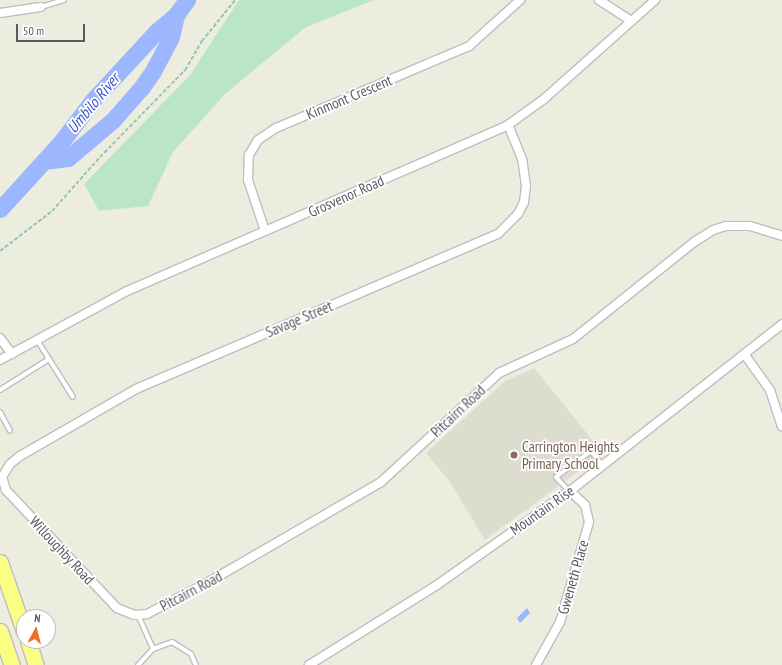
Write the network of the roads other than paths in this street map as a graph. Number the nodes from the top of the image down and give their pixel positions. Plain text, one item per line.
1 (64, 0) edge
2 (520, 0) edge
3 (598, 0) edge
4 (654, 0) edge
5 (41, 7) joint
6 (0, 13) edge
7 (631, 21) junction
8 (508, 125) junction
9 (265, 231) junction
10 (782, 236) edge
11 (782, 324) edge
12 (0, 338) edge
13 (37, 339) junction
14 (12, 354) junction
15 (745, 355) junction
16 (49, 359) junction
17 (0, 360) edge
18 (0, 390) edge
19 (73, 397) dead end
20 (0, 412) edge
21 (782, 426) edge
22 (10, 431) dead end
23 (603, 466) junction
24 (1, 476) edge
25 (570, 491) junction
26 (0, 562) edge
27 (16, 609) edge
28 (136, 614) junction
29 (0, 631) edge
30 (31, 649) edge
31 (153, 649) junction
32 (12, 665) edge
33 (36, 665) edge
34 (138, 665) edge
35 (196, 665) edge
36 (309, 665) edge
37 (536, 665) edge

1 - 5 lane
2 - 9 street, Kinmont Crescent
3 - 7 street
4 - 7 street, Grosvenor Road
5 - 6 street
7 - 8 street, Grosvenor Road
8 - 9 street, Grosvenor Road
8 - 24 street, Savage Street
9 - 13 street, Grosvenor Road
10 - 28 street, Pitcairn Road
11 - 15 street, Mountain Rise
12 - 14 street
13 - 14 street, Grosvenor Road
13 - 16 lane
14 - 17 street
15 - 21 street
15 - 23 street, Mountain Rise
16 - 18 lane
16 - 19 lane
20 - 22 lane
23 - 25 street, Mountain Rise
23 - 25 lane
24 - 28 street, Willoughby Road
25 - 36 street, Mountain Rise
25 - 37 street, Gweneth Place
26 - 27 highway
28 - 31 lane
29 - 32 highway
30 - 33 highway
31 - 34 lane
31 - 35 lane

